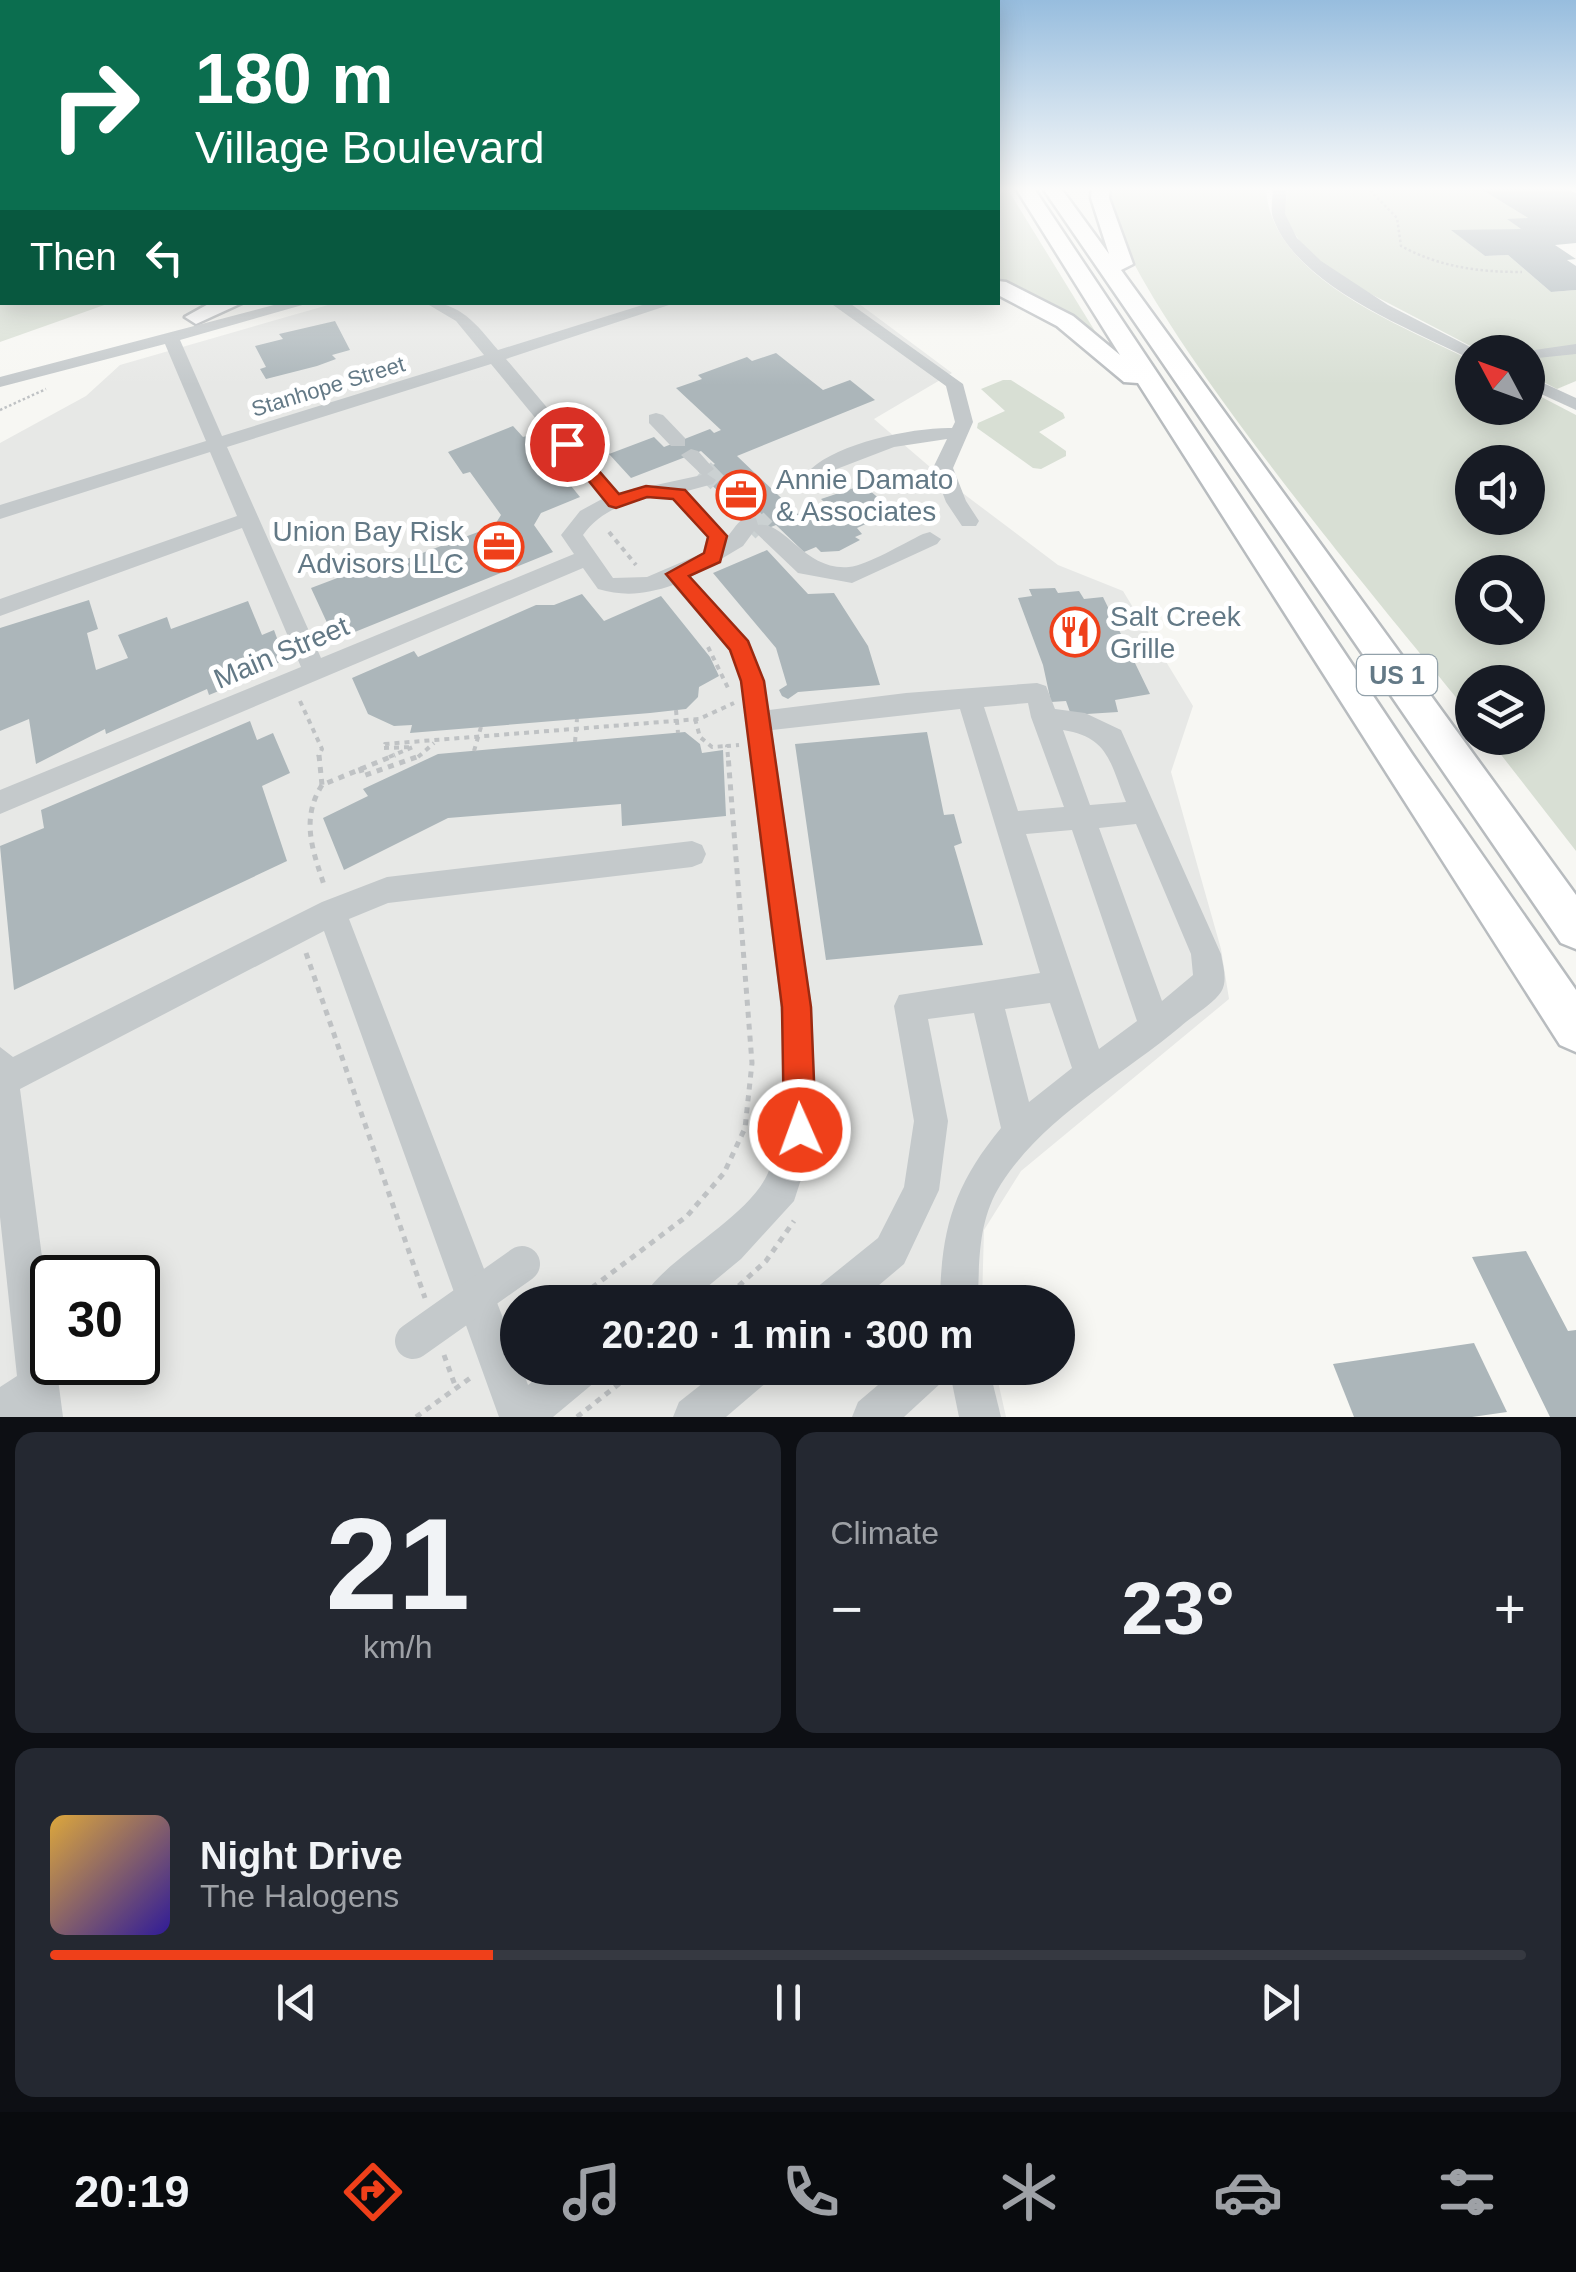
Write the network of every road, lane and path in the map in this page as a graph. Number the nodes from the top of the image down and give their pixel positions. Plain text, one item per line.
1 (1066, 253) edge
2 (1099, 253) edge
3 (1118, 253) edge
4 (1305, 253) edge
5 (1413, 253) edge
6 (1522, 272) dead end
7 (1000, 287) edge
8 (226, 305) edge
9 (238, 305) edge
10 (294, 305) edge
11 (661, 305) edge
12 (842, 305) edge
13 (462, 310) edge
14 (196, 317) junction
15 (1159, 336) junction
16 (171, 339) junction
17 (1455, 344) edge
18 (1576, 349) edge
19 (1545, 352) edge
20 (495, 358) junction
21 (0, 365) edge
22 (0, 382) edge
23 (1545, 388) edge
24 (1573, 400) edge
25 (1167, 410) junction
26 (656, 419) dead end
27 (956, 434) junction
28 (216, 445) junction
29 (821, 469) dead end
30 (664, 490) junction
31 (616, 502) junction
32 (0, 512) edge
33 (248, 519) junction
34 (969, 521) dead end
35 (609, 532) dead end
36 (930, 539) dead end
37 (713, 557) junction
38 (586, 558) junction
39 (664, 579) junction
40 (0, 608) edge
41 (706, 641) dead end
42 (302, 675) junction
43 (969, 698) junction
44 (676, 710) dead end
45 (1044, 717) junction
46 (577, 719) dead end
47 (696, 719) junction
48 (481, 727) dead end
49 (749, 730) junction
50 (678, 733) dead end
51 (575, 742) dead end
52 (434, 743) junction
53 (727, 746) junction
54 (474, 751) dead end
55 (360, 767) junction
56 (322, 785) junction
57 (0, 802) edge
58 (1144, 812) junction
59 (1078, 818) junction
60 (1009, 824) junction
61 (692, 854) dead end
62 (330, 904) junction
63 (1570, 917) edge
64 (297, 929) junction
65 (1060, 986) junction
66 (986, 996) junction
67 (1156, 1027) junction
68 (1576, 1028) edge
69 (1, 1075) edge
70 (1092, 1076) junction
71 (1019, 1133) junction
72 (522, 1264) dead end
73 (596, 1285) edge
74 (681, 1285) edge
75 (850, 1285) edge
76 (958, 1285) edge
77 (429, 1335) junction
78 (561, 1385) edge
79 (617, 1385) edge
80 (733, 1385) edge
81 (909, 1385) edge
82 (973, 1385) edge
83 (40, 1401) edge
84 (0, 1411) edge
85 (416, 1417) edge
86 (521, 1417) edge
87 (577, 1417) edge
88 (694, 1417) edge
89 (873, 1417) edge
90 (980, 1417) edge

1 - 25 highway, US 1
2 - 15 highway, US 1
3 - 15 highway
4 - 17 street
5 - 6 path
7 - 25 highway
8 - 14 highway
9 - 14 street
10 - 16 street
11 - 20 street, Stanhope Street
12 - 27 street
13 - 20 street
14 - 21 street
15 - 63 highway, US 1
16 - 22 street
16 - 28 street
18 - 19 street
20 - 28 street, Stanhope Street
20 - 31 street
23 - 24 street
25 - 68 highway, US 1
26 - 30 street
27 - 29 street
27 - 34 street
28 - 32 street, Stanhope Street
28 - 33 street
30 - 31 street
30 - 37 street
31 - 38 street
33 - 40 street
33 - 42 street
35 - 39 path
36 - 37 street
37 - 39 street
38 - 39 street
38 - 42 street, Main Street
39 - 49 street
41 - 47 path
42 - 56 path
42 - 57 street, Main Street
43 - 45 street
43 - 49 street
43 - 60 street
44 - 50 path, bridge
45 - 58 street
45 - 59 street
46 - 51 path, bridge
47 - 52 path
47 - 53 path
48 - 54 path, bridge
49 - 53 path
49 - 74 street
52 - 55 path
52 - 55 path
53 - 73 path
55 - 56 path
56 - 62 path
58 - 59 street
58 - 67 street
59 - 60 street
59 - 67 street
60 - 65 street
61 - 62 street
62 - 64 street
62 - 86 street
64 - 69 street
64 - 77 path
65 - 66 street
65 - 70 street
66 - 71 street
66 - 75 street
67 - 70 street
69 - 83 street
70 - 71 street
71 - 76 street
72 - 77 street, bridge
77 - 85 path
78 - 86 street
79 - 87 path
80 - 88 street
81 - 89 street
82 - 90 street
83 - 84 street

